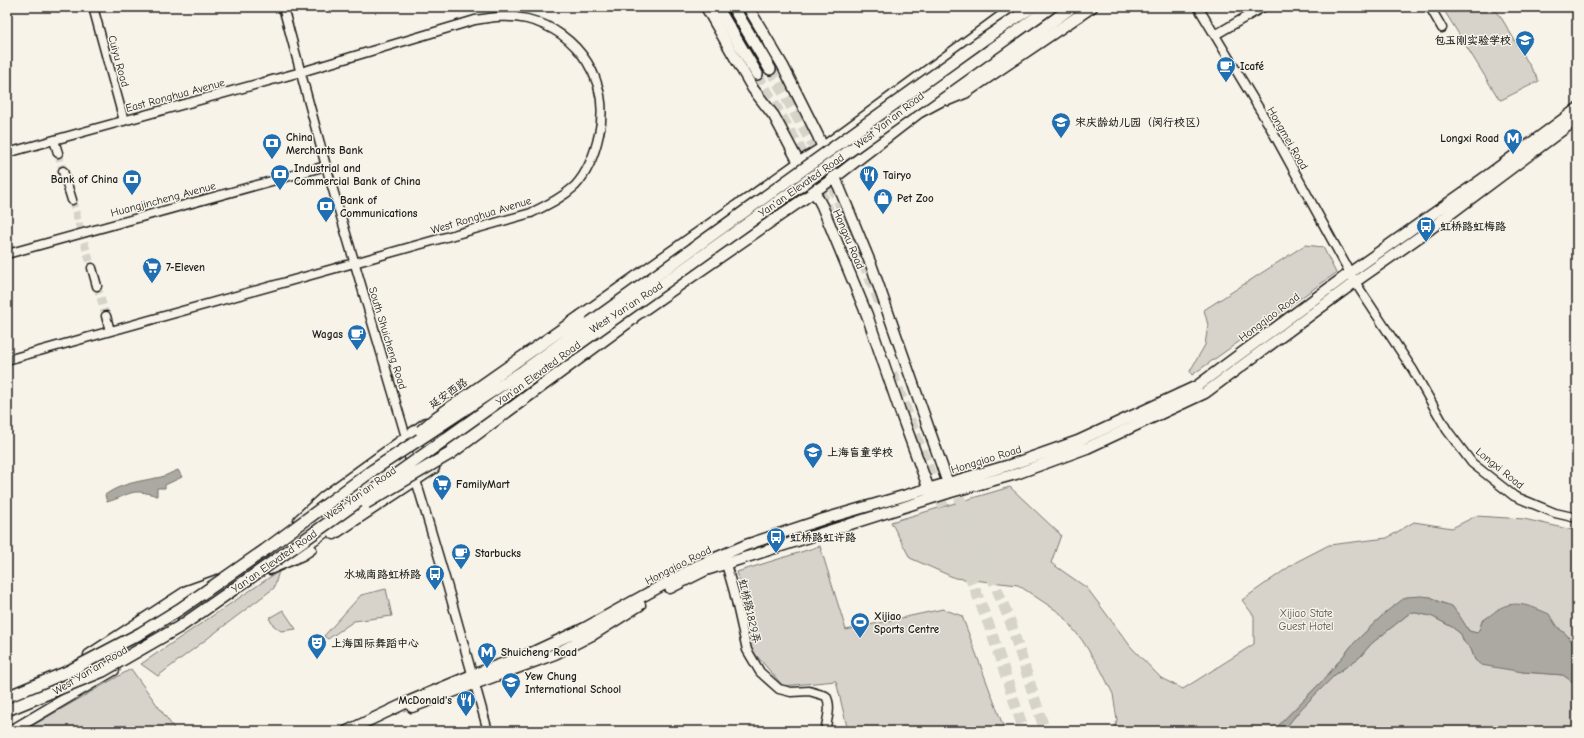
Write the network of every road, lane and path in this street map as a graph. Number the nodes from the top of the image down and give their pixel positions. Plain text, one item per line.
1 (93, 7) edge
2 (283, 7) edge
3 (706, 7) edge
4 (718, 7) edge
5 (733, 7) edge
6 (748, 7) edge
7 (1014, 7) edge
8 (1032, 7) edge
9 (1052, 7) edge
10 (1064, 7) edge
11 (1072, 7) edge
12 (1092, 7) edge
13 (1198, 7) edge
14 (1262, 7) edge
15 (1430, 7) edge
16 (1442, 28) dead end
17 (1215, 35) junction
18 (770, 69) tunnel mouth
19 (301, 72) junction
20 (757, 74) tunnel mouth
21 (1577, 109) edge
22 (921, 111) junction
23 (1577, 119) edge
24 (124, 120) junction
25 (54, 140) junction
26 (822, 148) junction
27 (7, 153) edge
28 (58, 153) tunnel mouth
29 (800, 162) junction
30 (326, 166) junction
31 (64, 171) tunnel mouth
32 (834, 178) junction
33 (815, 191) junction
34 (72, 200) tunnel mouth
35 (740, 204) junction
36 (81, 231) junction
37 (84, 242) tunnel mouth
38 (7, 254) edge
39 (354, 263) junction
40 (92, 268) tunnel mouth
41 (1350, 272) junction
42 (1356, 282) junction
43 (97, 286) tunnel mouth
44 (106, 316) tunnel mouth
45 (632, 319) junction
46 (110, 331) junction
47 (7, 360) edge
48 (406, 437) junction
49 (407, 450) junction
50 (373, 470) junction
51 (414, 476) junction
52 (949, 488) junction
53 (931, 494) junction
54 (1577, 518) edge
55 (307, 538) junction
56 (273, 544) junction
57 (726, 564) junction
58 (222, 578) junction
59 (176, 610) junction
60 (186, 625) junction
61 (473, 680) junction
62 (7, 697) edge
63 (7, 705) edge
64 (7, 712) edge
65 (11, 731) edge
66 (347, 731) edge
67 (363, 731) edge
68 (488, 731) edge
69 (825, 731) edge

1 - 24 street, Cuiyu Road
2 - 19 street, South Shuicheng Road
3 - 29 main road, Hongxu Road
4 - 20 highway
5 - 18 highway
6 - 26 main road, Hongxu Road
7 - 26 main road, West Yan'an Road
8 - 50 highway, Yan'an Elevated Road, bridge
9 - 55 highway, Yan'an Elevated Road, bridge
10 - 22 main road, West Yan'an Road
11 - 22 highway
12 - 22 main road
13 - 17 street, Hongmei Road
14 - 17 street
15 - 16 street
17 - 41 street, Hongmei Road
19 - 24 street, East Ronghua Avenue
19 - 30 street, South Shuicheng Road
19 - 39 street, West Ronghua Avenue
21 - 41 main road, Hongqiao Road
22 - 32 main road, West Yan'an Road
23 - 42 main road, Hongqiao Road
24 - 25 street, East Ronghua Avenue
25 - 27 street, East Ronghua Avenue
25 - 28 street
26 - 29 main road, West Yan'an Road
26 - 32 main road, Hongxu Road
29 - 33 main road, Hongxu Road
29 - 35 main road, West Yan'an Road
30 - 36 street, Huangjincheng Avenue
30 - 39 street, South Shuicheng Road
31 - 34 street
32 - 33 main road, West Yan'an Road
32 - 52 main road, Hongxu Road
33 - 45 main road, West Yan'an Road
33 - 53 main road, Hongxu Road
35 - 48 main road, 延安西路
35 - 49 main road, West Yan'an Road
35 - 50 highway, bridge
36 - 37 street
36 - 38 street, Huangjincheng Avenue
39 - 46 street
39 - 48 street, South Shuicheng Road
40 - 43 street
41 - 42 street, Hongmei Road
41 - 52 main road, Hongqiao Road
42 - 52 main road, Hongqiao Road
42 - 54 street, Longxi Road
44 - 46 street
45 - 51 main road, West Yan'an Road
45 - 55 highway, bridge
46 - 47 street
48 - 49 street, South Shuicheng Road
48 - 56 main road, 延安西路
49 - 51 street, South Shuicheng Road
49 - 56 main road, West Yan'an Road
50 - 62 highway, Yan'an Elevated Road, bridge
51 - 60 main road, West Yan'an Road
51 - 61 street, South Shuicheng Road
52 - 53 main road, Hongqiao Road
53 - 57 main road, Hongqiao Road
53 - 61 main road, Hongqiao Road
55 - 64 highway, Yan'an Elevated Road, bridge
56 - 58 main road, West Yan'an Road
57 - 61 main road, Hongqiao Road
57 - 69 street, 虹桥路1829弄
58 - 59 main road, West Yan'an Road
58 - 63 main road, West Yan'an Road
59 - 60 main road
59 - 64 main road, West Yan'an Road
60 - 65 main road, West Yan'an Road
61 - 66 main road, Hongqiao Road
61 - 67 main road, Hongqiao Road
61 - 68 street

